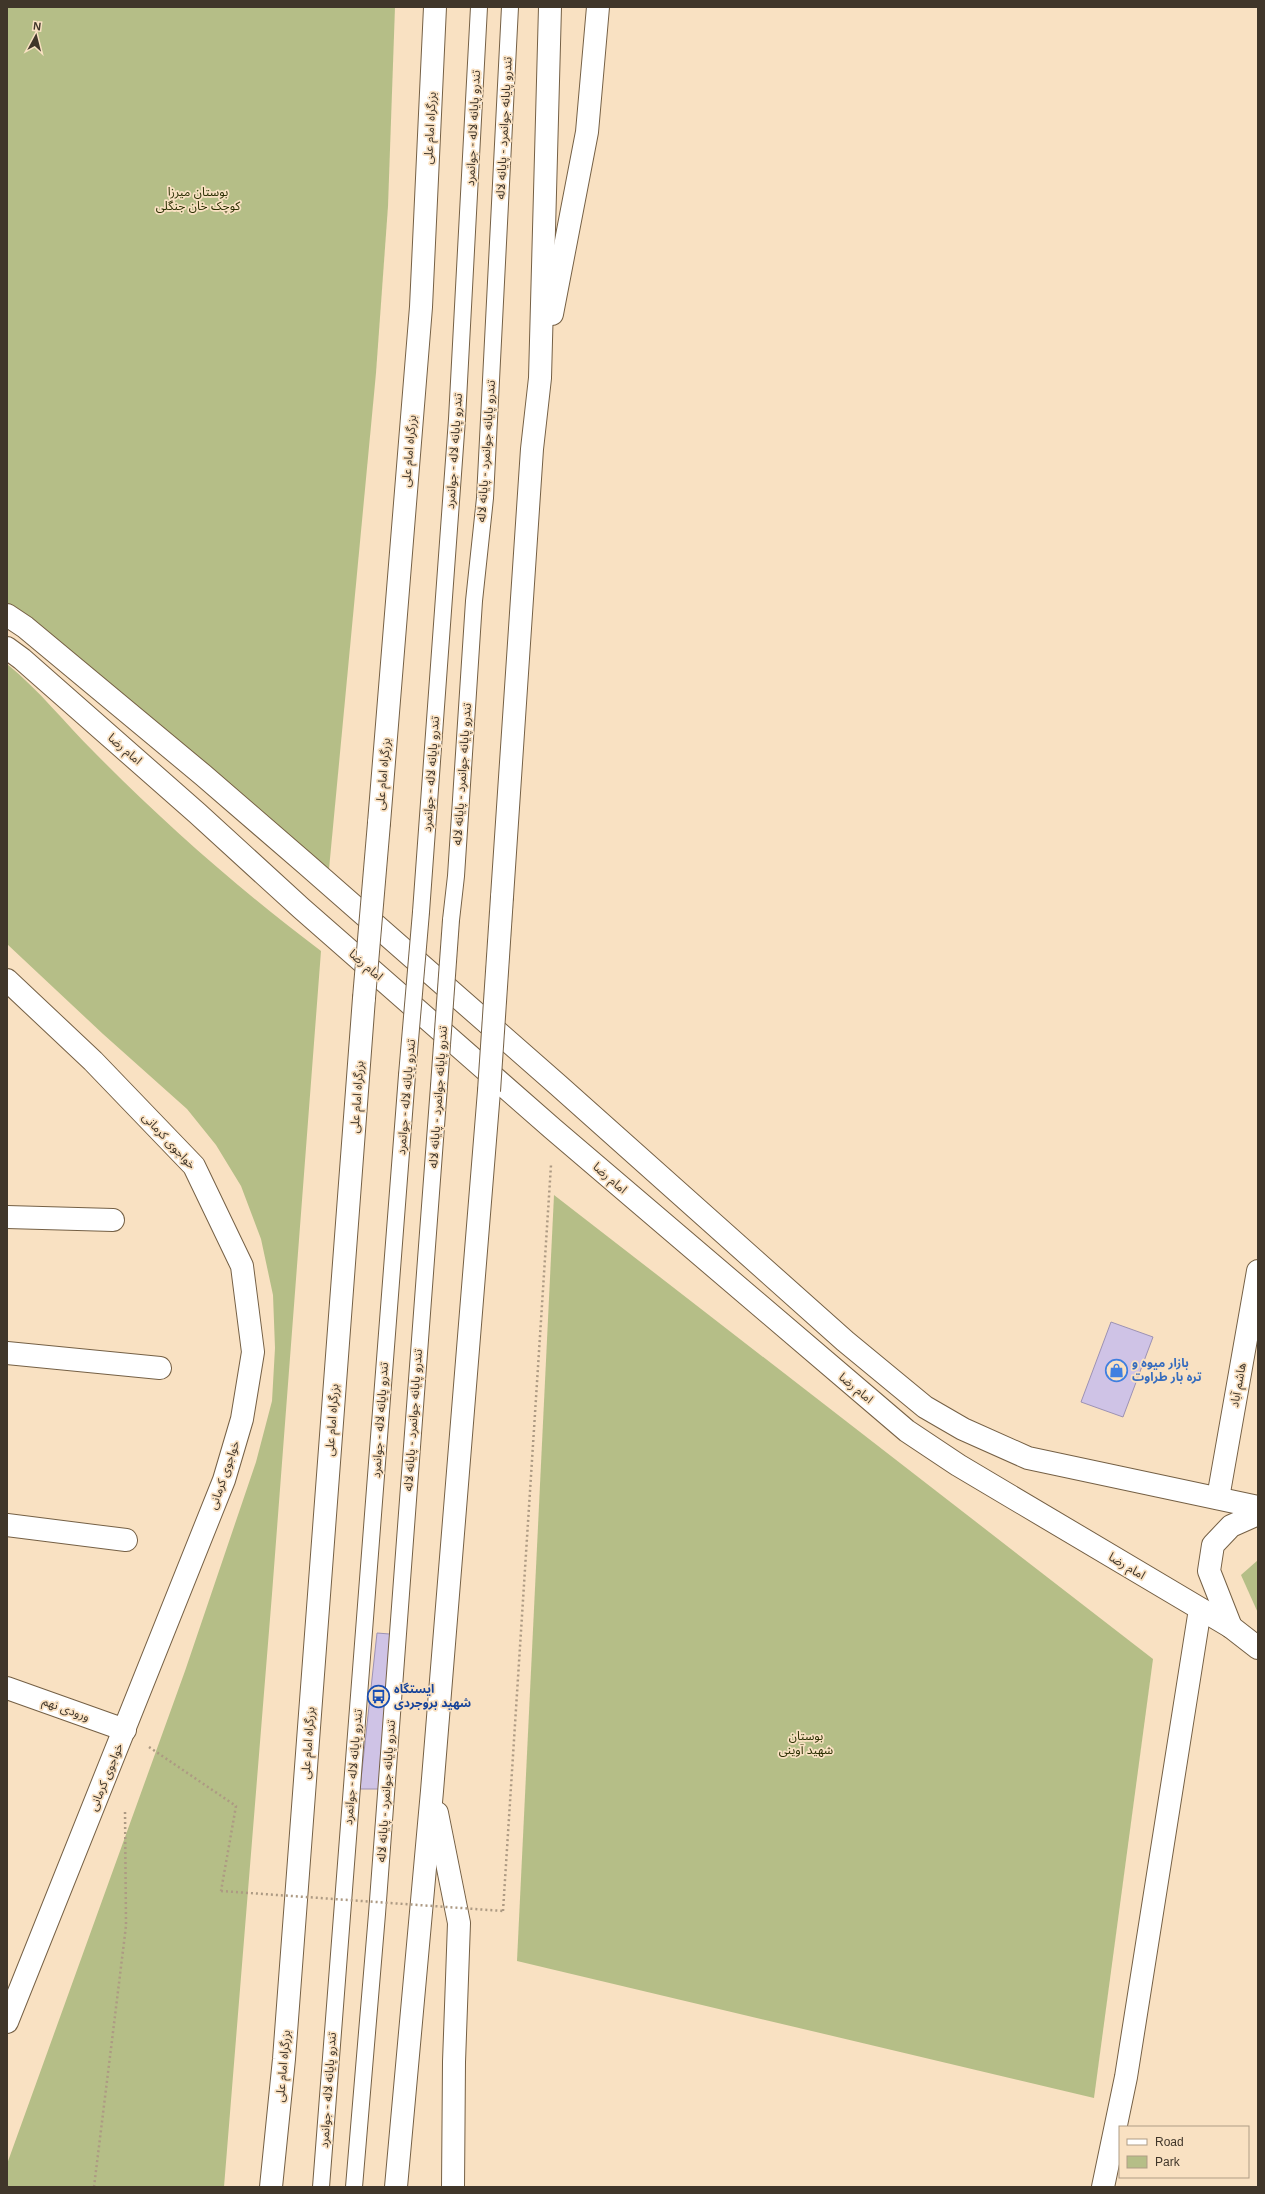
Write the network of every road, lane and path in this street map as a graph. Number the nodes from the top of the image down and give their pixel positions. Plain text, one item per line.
1 (435, 7) edge
2 (479, 7) edge
3 (510, 7) edge
4 (550, 7) edge
5 (598, 7) edge
6 (540, 378) junction
7 (7, 615) edge
8 (7, 648) edge
9 (7, 980) edge
10 (553, 1130) junction
11 (7, 1217) edge
12 (113, 1220) dead end
13 (1258, 1271) edge
14 (7, 1353) edge
15 (160, 1368) dead end
16 (1218, 1498) junction
17 (1258, 1507) edge
18 (1258, 1514) edge
19 (7, 1525) edge
20 (126, 1540) dead end
21 (1200, 1609) junction
22 (1231, 1627) junction
23 (1258, 1648) edge
24 (7, 1688) edge
25 (125, 1730) junction
26 (432, 1791) junction
27 (125, 1801) dead end
28 (7, 2022) edge
29 (94, 2187) edge
30 (271, 2187) edge
31 (321, 2187) edge
32 (354, 2187) edge
33 (396, 2187) edge
34 (453, 2187) edge
35 (1103, 2187) edge

1 - 30 main road, بزرگراه امام علی, bridge
2 - 31 lane, تندرو پایانه لاله - جوانمرد, bridge
3 - 32 lane, تندرو پایانه جوانمرد - پایانه لاله, bridge
4 - 6 main road
5 - 6 main road
6 - 26 main road, bridge
7 - 16 main road
8 - 10 main road, امام رضا
9 - 25 main road, خواجوی کرمانی
10 - 21 main road, امام رضا
10 - 25 path, bridge
11 - 12 main road
13 - 16 main road, هاشم آباد
14 - 15 main road
16 - 17 main road
18 - 22 main road
19 - 20 main road
21 - 22 main road, امام رضا
21 - 35 main road
22 - 23 main road, امام رضا
24 - 25 main road, ورودی نهم
25 - 28 main road, خواجوی کرمانی
26 - 33 main road
26 - 34 main road
27 - 29 path

